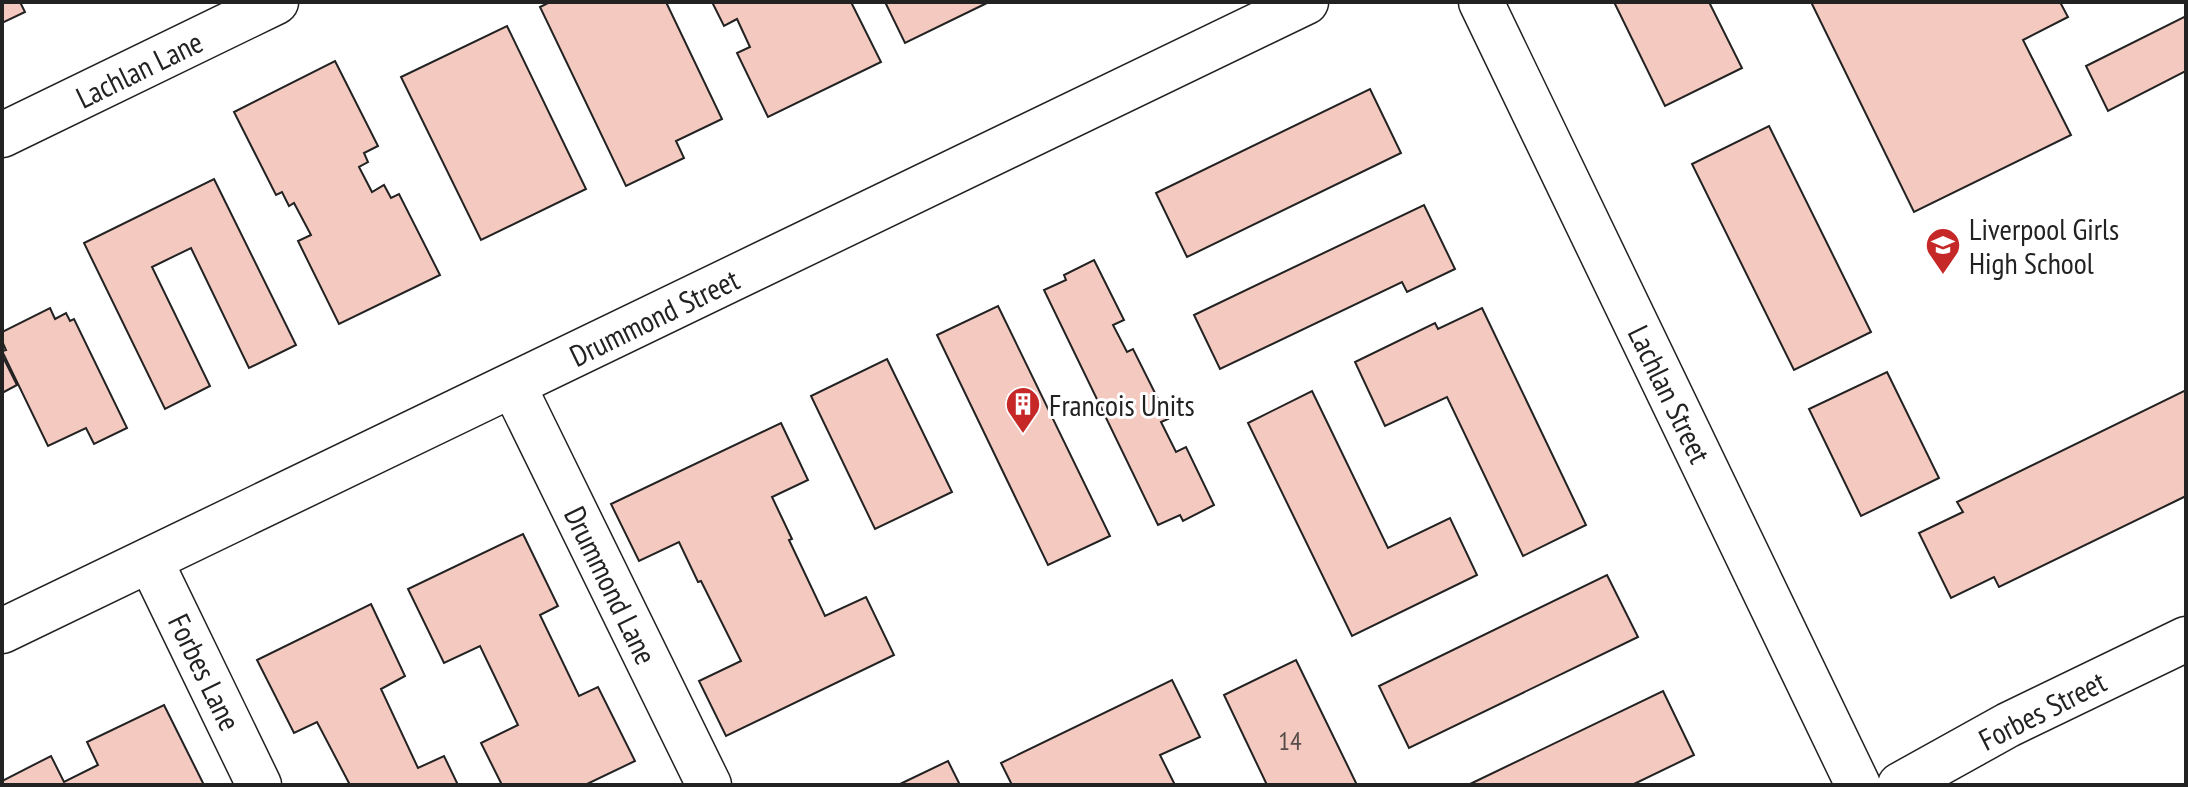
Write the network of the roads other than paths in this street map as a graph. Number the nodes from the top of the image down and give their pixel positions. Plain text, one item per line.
1 (276, 2) edge
2 (1306, 2) edge
3 (1481, 2) edge
4 (2, 135) edge
5 (513, 385) junction
6 (150, 560) junction
7 (2, 631) edge
8 (2186, 639) edge
9 (259, 785) edge
10 (709, 785) edge
11 (1858, 785) edge
12 (1900, 785) edge

1 - 4 street, Lachlan Lane
2 - 5 street, Drummond Street
3 - 11 street, Lachlan Street
5 - 6 street, Drummond Street
5 - 10 street, Drummond Lane
6 - 7 street, Drummond Street
6 - 9 street, Forbes Lane
8 - 12 street, Forbes Street

